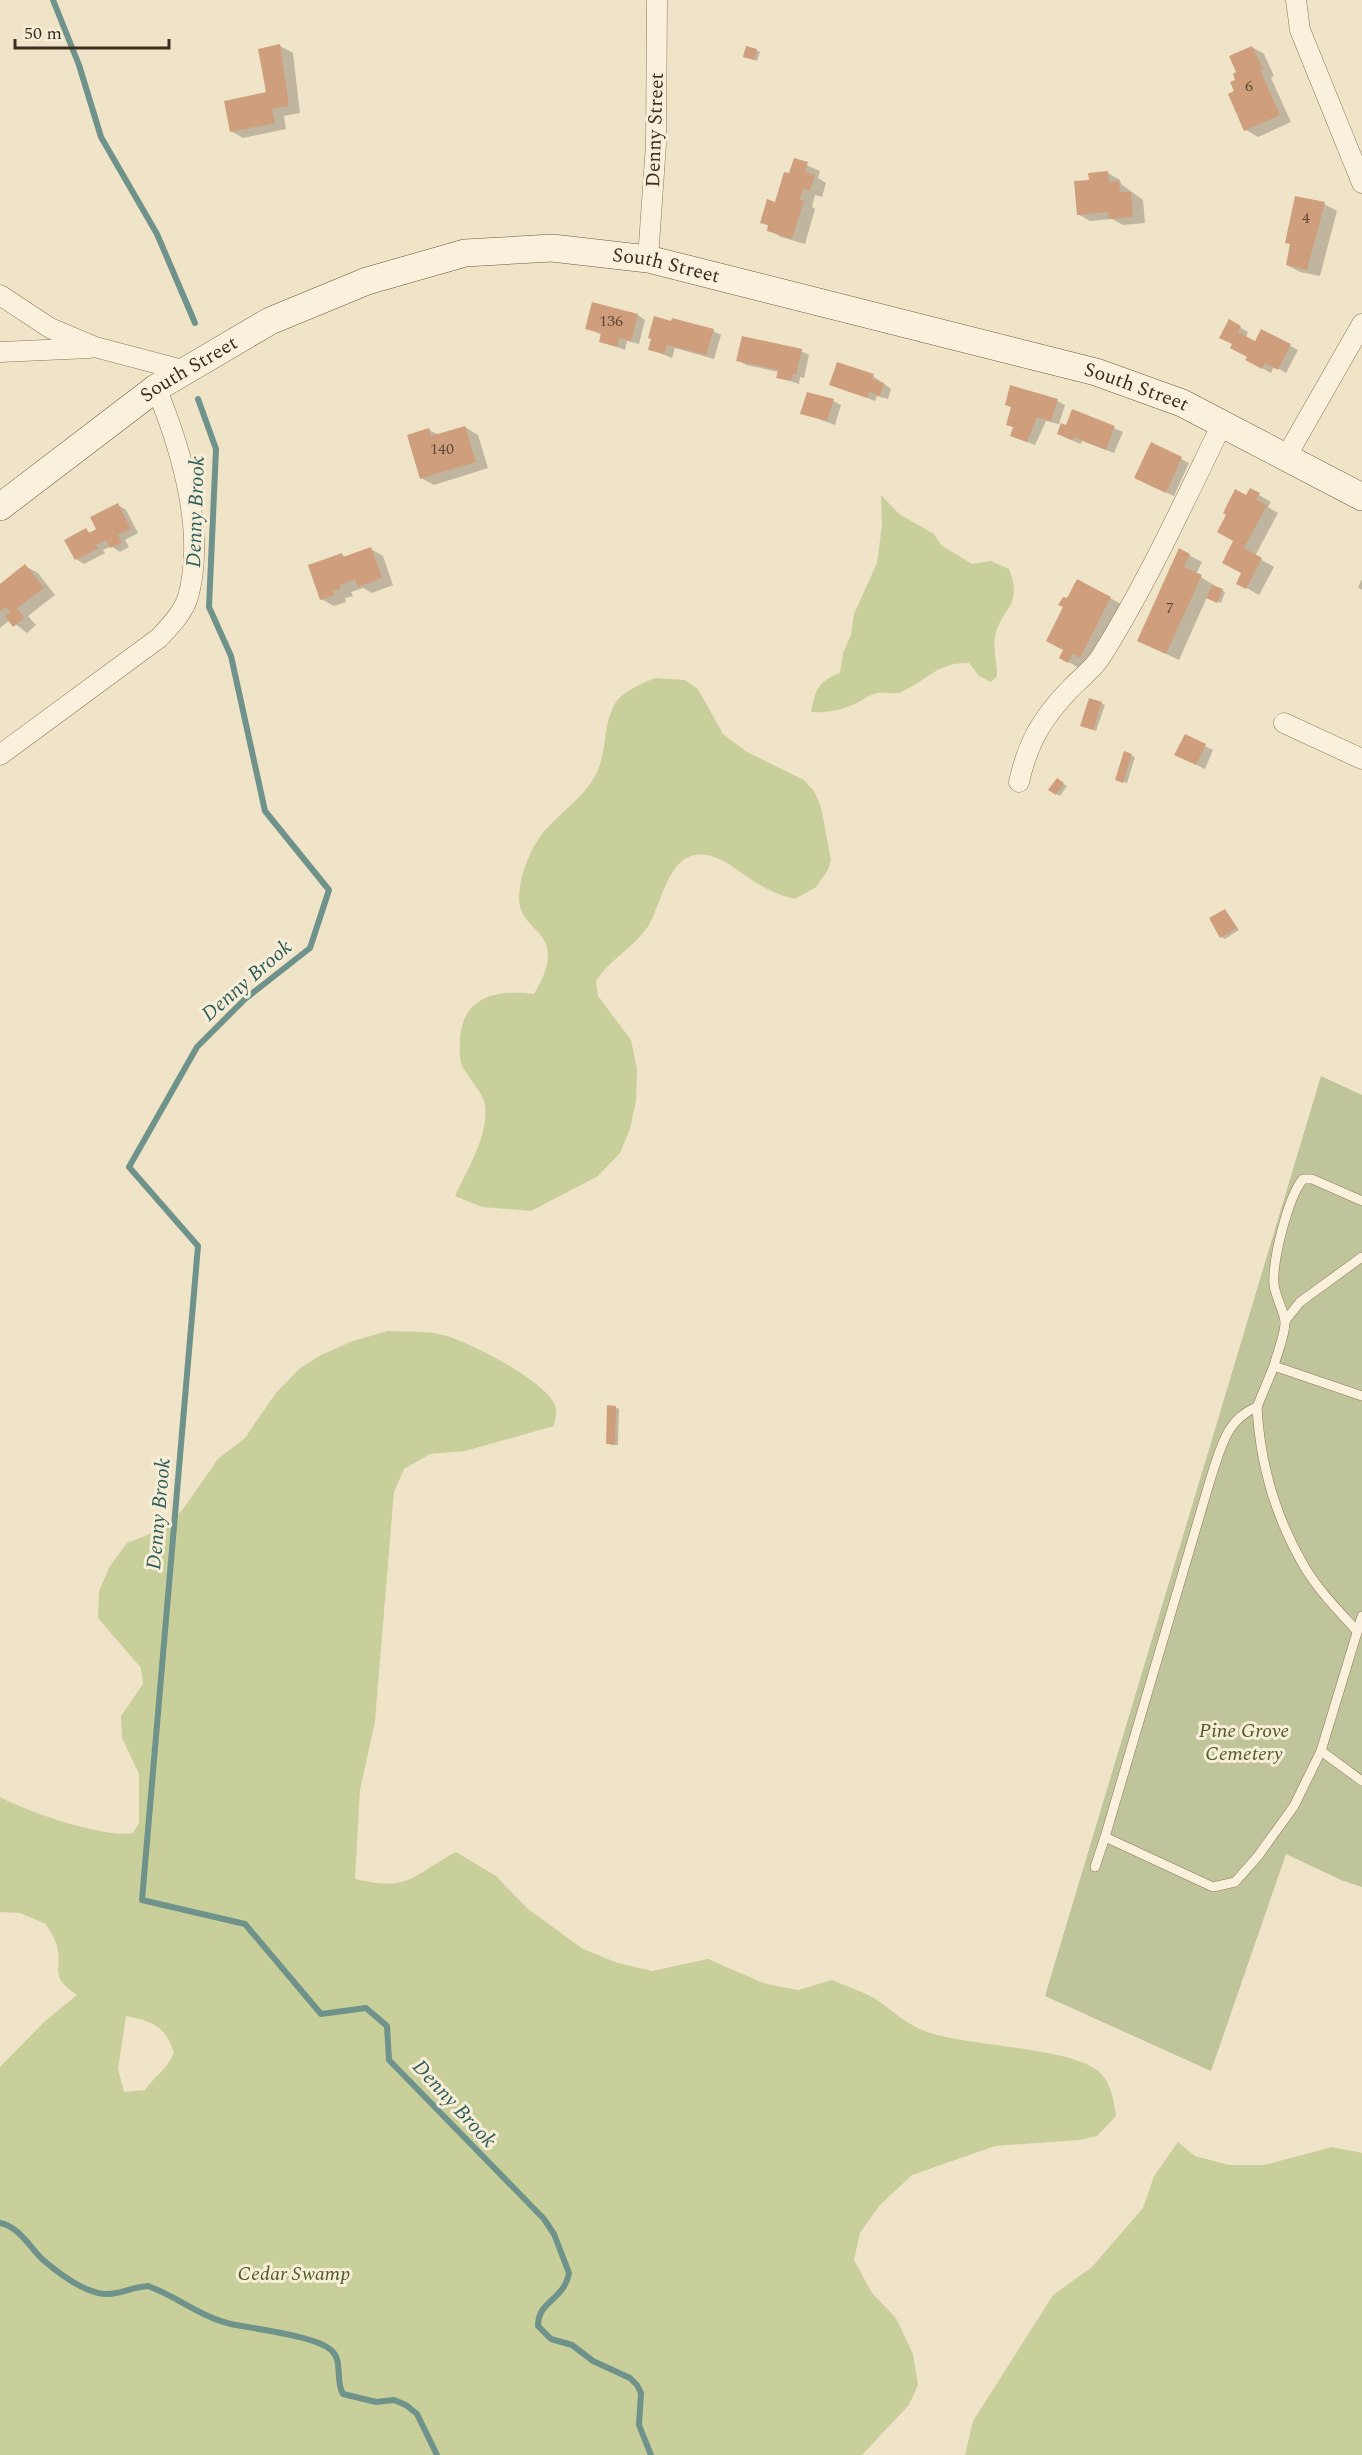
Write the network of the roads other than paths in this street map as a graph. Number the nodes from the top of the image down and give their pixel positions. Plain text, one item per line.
1 (657, 0) edge
2 (1296, 0) edge
3 (1362, 183) edge
4 (648, 259) junction
5 (0, 295) edge
6 (1362, 324) edge
7 (95, 347) junction
8 (0, 352) edge
9 (186, 371) junction
10 (156, 388) junction
11 (1222, 424) junction
12 (1286, 458) junction
13 (1362, 497) edge
14 (0, 507) edge
15 (1284, 723) dead end
16 (0, 755) edge
17 (1362, 759) edge
18 (1019, 782) dead end
19 (1362, 1201) edge
20 (1362, 1257) edge
21 (1285, 1321) junction
22 (1274, 1366) junction
23 (1362, 1396) edge
24 (1257, 1407) junction
25 (1362, 1616) edge
26 (1357, 1631) junction
27 (1321, 1751) junction
28 (1362, 1781) edge
29 (1105, 1837) junction
30 (1095, 1867) dead end

1 - 4 street, Denny Street
2 - 3 street
4 - 9 main road, South Street
4 - 11 main road, South Street
5 - 7 street
6 - 12 street
7 - 8 street
7 - 9 street
9 - 10 main road, South Street
10 - 14 main road, South Street
10 - 16 street
11 - 12 main road, South Street
11 - 18 street
12 - 13 main road, South Street
15 - 17 street
19 - 21 lane
20 - 21 lane
21 - 22 lane
22 - 23 lane
22 - 24 lane
24 - 26 lane
24 - 29 lane
25 - 26 lane
26 - 27 lane
27 - 28 lane
27 - 29 lane
29 - 30 lane

